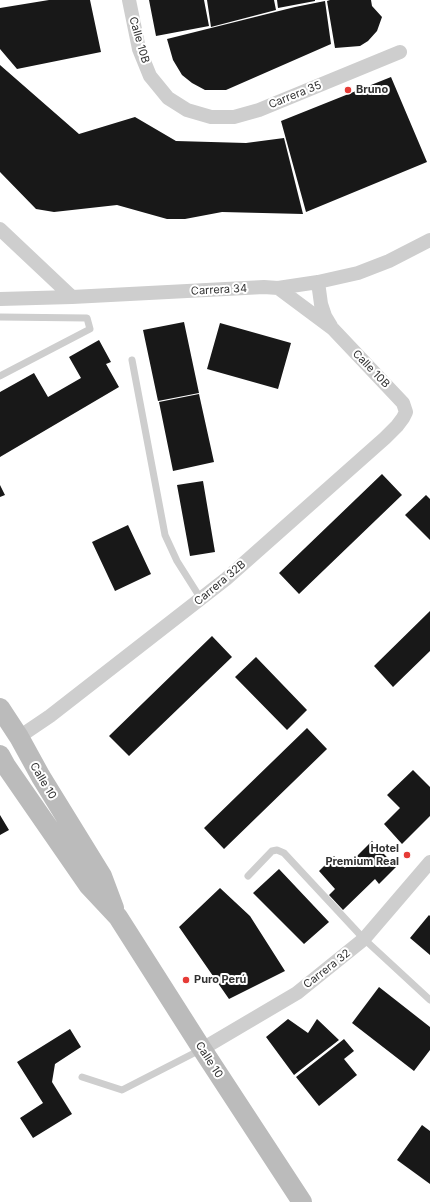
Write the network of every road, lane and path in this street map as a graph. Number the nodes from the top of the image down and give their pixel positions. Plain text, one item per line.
1 (129, 0) edge
2 (400, 52) dead end
3 (187, 110) joint
4 (0, 229) edge
5 (430, 240) edge
6 (318, 282) junction
7 (278, 288) junction
8 (72, 297) junction
9 (0, 299) edge
10 (0, 318) edge
11 (333, 329) junction
12 (132, 360) dead end
13 (0, 376) edge
14 (406, 412) joint
15 (201, 600) junction
16 (0, 708) edge
17 (0, 727) edge
18 (18, 737) junction
19 (0, 755) edge
20 (430, 862) edge
21 (248, 876) dead end
22 (118, 917) junction
23 (364, 939) junction
24 (430, 1000) edge
25 (202, 1049) junction
26 (82, 1077) dead end
27 (302, 1202) edge

1 - 3 street, Calle 10B
2 - 3 street, Carrera 35
4 - 8 street
5 - 6 street, Carrera 34
6 - 7 street, Carrera 34
6 - 11 street, Calle 10B
7 - 8 street, Carrera 34
7 - 11 street, Calle 10B
8 - 9 street, Carrera 34
10 - 13 lane
11 - 14 street, Calle 10B
12 - 15 lane
14 - 15 street, Carrera 32B
15 - 18 street, Carrera 32B
16 - 18 street, Calle 10
17 - 18 street
18 - 22 street, Calle 10
19 - 22 street, Calle 10
20 - 23 street, Carrera 32
21 - 23 lane
22 - 25 street, Calle 10
23 - 24 lane
23 - 25 street, Carrera 32
25 - 26 lane
25 - 27 street, Calle 10

